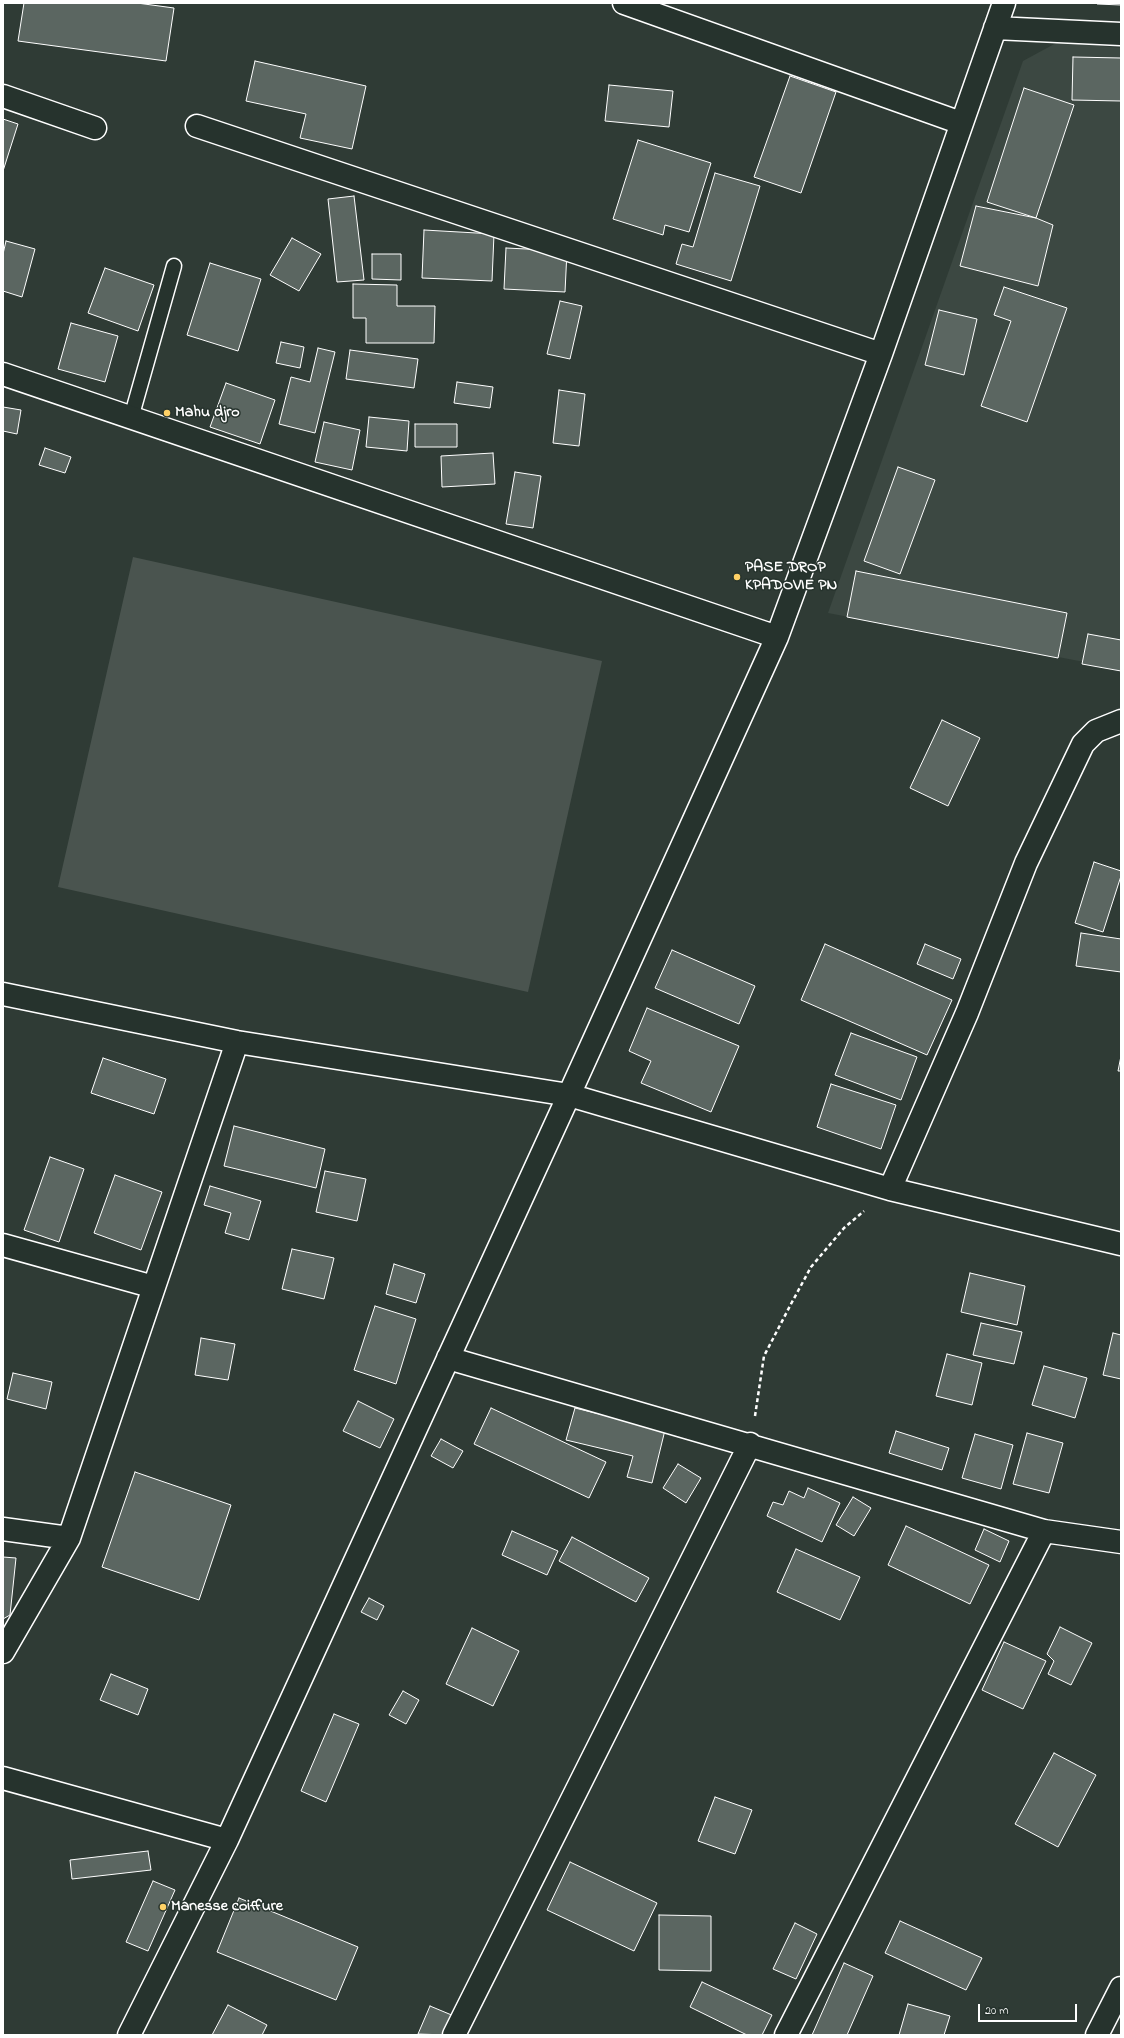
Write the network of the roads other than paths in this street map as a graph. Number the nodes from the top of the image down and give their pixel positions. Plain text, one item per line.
1 (624, 3) edge
2 (1004, 3) edge
3 (656, 8) edge
4 (995, 28) junction
5 (1121, 34) edge
6 (3, 96) edge
7 (961, 123) junction
8 (196, 126) dead end
9 (96, 128) dead end
10 (174, 266) dead end
11 (881, 354) junction
12 (3, 374) edge
13 (131, 418) junction
14 (777, 637) junction
15 (1121, 721) edge
16 (3, 994) edge
17 (237, 1042) junction
18 (569, 1095) junction
19 (890, 1189) junction
20 (1121, 1244) edge
21 (3, 1245) edge
22 (154, 1287) junction
23 (448, 1358) junction
24 (750, 1444) junction
25 (3, 1529) edge
26 (1044, 1530) junction
27 (69, 1538) junction
28 (1121, 1542) edge
29 (3, 1652) edge
30 (3, 1778) edge
31 (227, 1840) junction
32 (1121, 1988) edge
33 (129, 2035) edge
34 (454, 2035) edge
35 (786, 2035) edge
36 (1097, 2035) edge

1 - 3 street
2 - 4 street
3 - 7 street
4 - 5 street
4 - 7 street
6 - 9 street
7 - 11 street
8 - 11 street
10 - 13 lane
11 - 14 street
12 - 13 street
13 - 14 street
14 - 18 street
15 - 19 street
16 - 17 street
17 - 18 street
17 - 22 street
18 - 19 street
18 - 23 street
19 - 20 street
21 - 22 street
22 - 27 street
23 - 24 street
23 - 31 street
24 - 26 street
24 - 34 street
25 - 27 street
26 - 28 street
26 - 35 street
27 - 29 street
30 - 31 street
31 - 33 street
32 - 36 street

